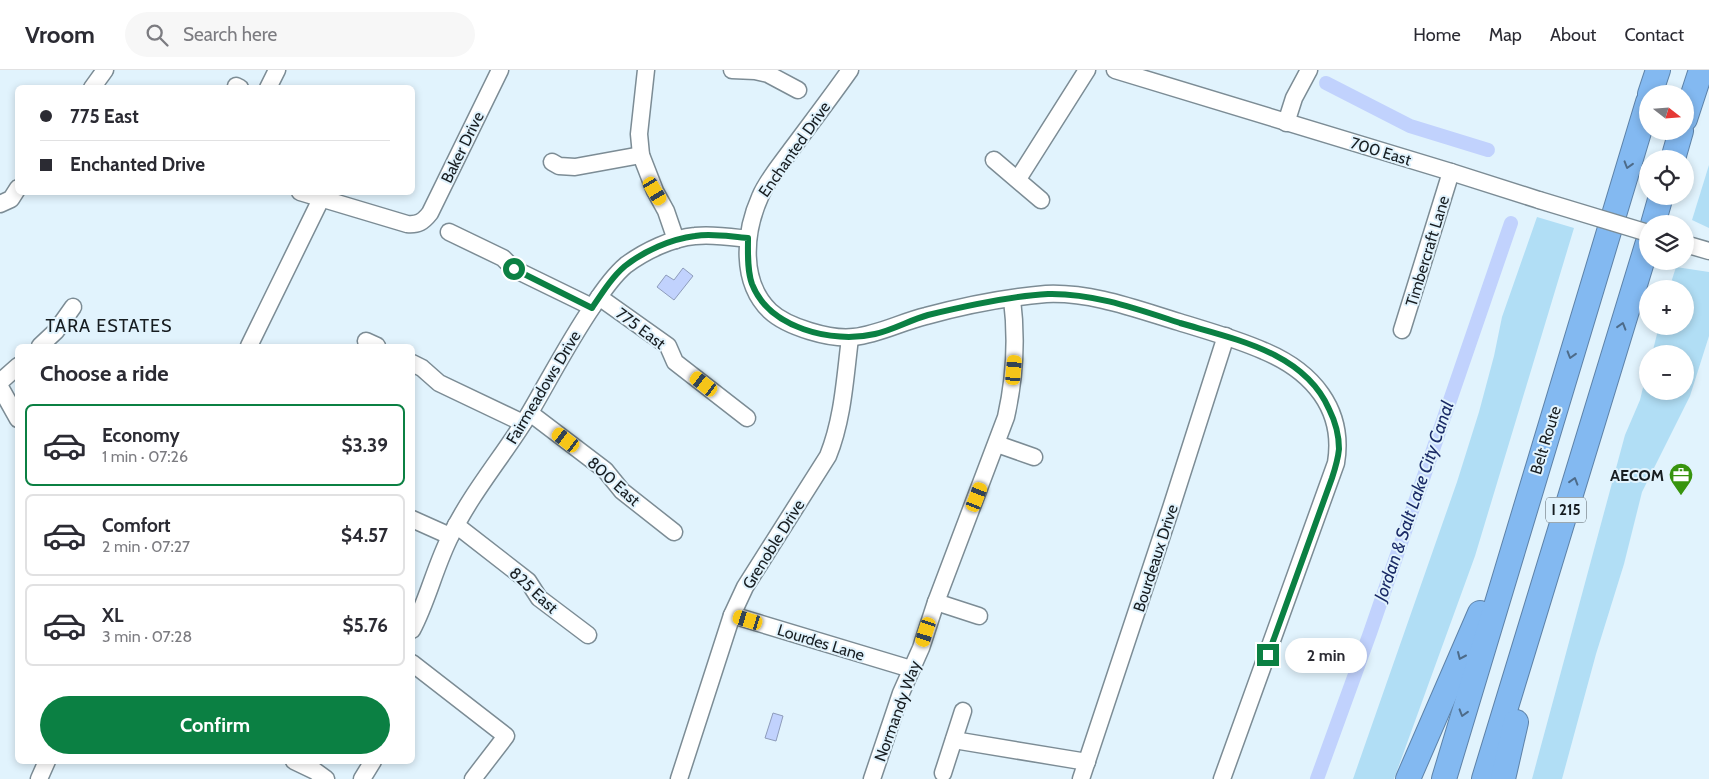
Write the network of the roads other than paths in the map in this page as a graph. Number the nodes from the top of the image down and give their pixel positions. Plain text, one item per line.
1 (104, 70) edge
2 (277, 70) edge
3 (500, 70) edge
4 (646, 70) edge
5 (732, 70) edge
6 (850, 70) edge
7 (1086, 70) edge
8 (1309, 70) edge
9 (1658, 70) edge
10 (1701, 70) edge
11 (1119, 71) edge
12 (94, 85) edge
13 (270, 85) edge
14 (1653, 85) edge
15 (798, 90) dead end
16 (1694, 91) edge
17 (1286, 123) junction
18 (1639, 132) edge
19 (641, 155) junction
20 (994, 160) dead end
21 (552, 162) dead end
22 (1451, 172) junction
23 (1018, 179) junction
24 (15, 193) edge
25 (309, 195) edge
26 (320, 199) junction
27 (1041, 200) dead end
28 (0, 204) edge
29 (1639, 230) edge
30 (449, 232) dead end
31 (748, 238) junction
32 (676, 240) junction
33 (1694, 247) edge
34 (1709, 251) edge
35 (1639, 270) edge
36 (1012, 299) junction
37 (596, 302) junction
38 (73, 307) dead end
39 (1402, 330) dead end
40 (1226, 336) junction
41 (850, 338) junction
42 (42, 344) edge
43 (249, 344) edge
44 (415, 364) edge
45 (15, 369) edge
46 (0, 382) edge
47 (0, 387) edge
48 (15, 414) edge
49 (526, 418) junction
50 (747, 418) dead end
51 (997, 444) junction
52 (1034, 457) dead end
53 (1522, 516) junction
54 (415, 520) edge
55 (1560, 527) junction
56 (453, 531) junction
57 (674, 532) dead end
58 (936, 602) junction
59 (732, 615) junction
60 (979, 616) dead end
61 (415, 625) edge
62 (588, 635) dead end
63 (415, 665) edge
64 (911, 669) junction
65 (963, 711) dead end
66 (954, 740) junction
67 (1087, 762) junction
68 (46, 764) edge
69 (300, 764) edge
70 (329, 764) edge
71 (371, 764) edge
72 (943, 773) dead end
73 (325, 778) edge
74 (39, 779) edge
75 (362, 779) edge
76 (472, 779) edge
77 (679, 779) edge
78 (872, 779) edge
79 (1081, 779) edge
80 (1222, 779) edge
81 (1408, 779) edge
82 (1444, 779) edge
83 (1484, 779) edge
84 (1503, 779) edge

1 - 12 street
2 - 13 street
3 - 26 street, Baker Drive
4 - 19 street
5 - 15 street
6 - 31 street, Enchanted Drive
7 - 23 street
8 - 17 street
9 - 14 highway
10 - 16 highway
11 - 17 street, 700 East
17 - 22 street, 700 East
18 -> 53 highway, Belt Route / I 215
19 - 21 street
19 - 32 street
20 - 23 street
22 - 29 street, 700 East, bridge
22 - 39 street, Timbercraft Lane
23 - 27 street
24 - 28 street
25 - 26 street
26 - 43 street
30 - 37 street, 775 East
31 - 32 street, Fairmeadows Drive
31 - 41 street, Enchanted Drive
32 - 37 street, Fairmeadows Drive
33 - 34 street
55 -> 35 highway, I 215
36 - 40 street, Enchanted Drive
36 - 41 street, Enchanted Drive
36 - 51 street, Normandy Way
37 - 49 street, Fairmeadows Drive
37 - 50 street, 775 East
38 - 42 street
40 - 67 street, Bourdeaux Drive
40 - 80 street, Enchanted Drive
41 - 59 street, Grenoble Drive
44 - 49 street, 800 East
45 - 46 street
47 - 48 street
49 - 56 street, Fairmeadows Drive
49 - 57 street, 800 East
51 - 52 street
51 - 58 street, Normandy Way
53 -> 81 highway
53 -> 82 highway, Belt Route / I 215
54 - 56 street, 825 East
55 - 83 highway, I 215
55 - 84 highway
56 - 61 street, Fairmeadows Drive
56 - 62 street, 825 East
58 - 60 street
58 - 64 street, Normandy Way
59 - 64 street, Lourdes Lane
59 - 77 street, Grenoble Drive
63 - 76 street
64 - 78 street, Normandy Way
65 - 66 street
66 - 67 street
66 - 72 street
67 - 79 street, Bourdeaux Drive
68 - 74 street
69 - 73 street
70 - 73 street
71 - 75 street

